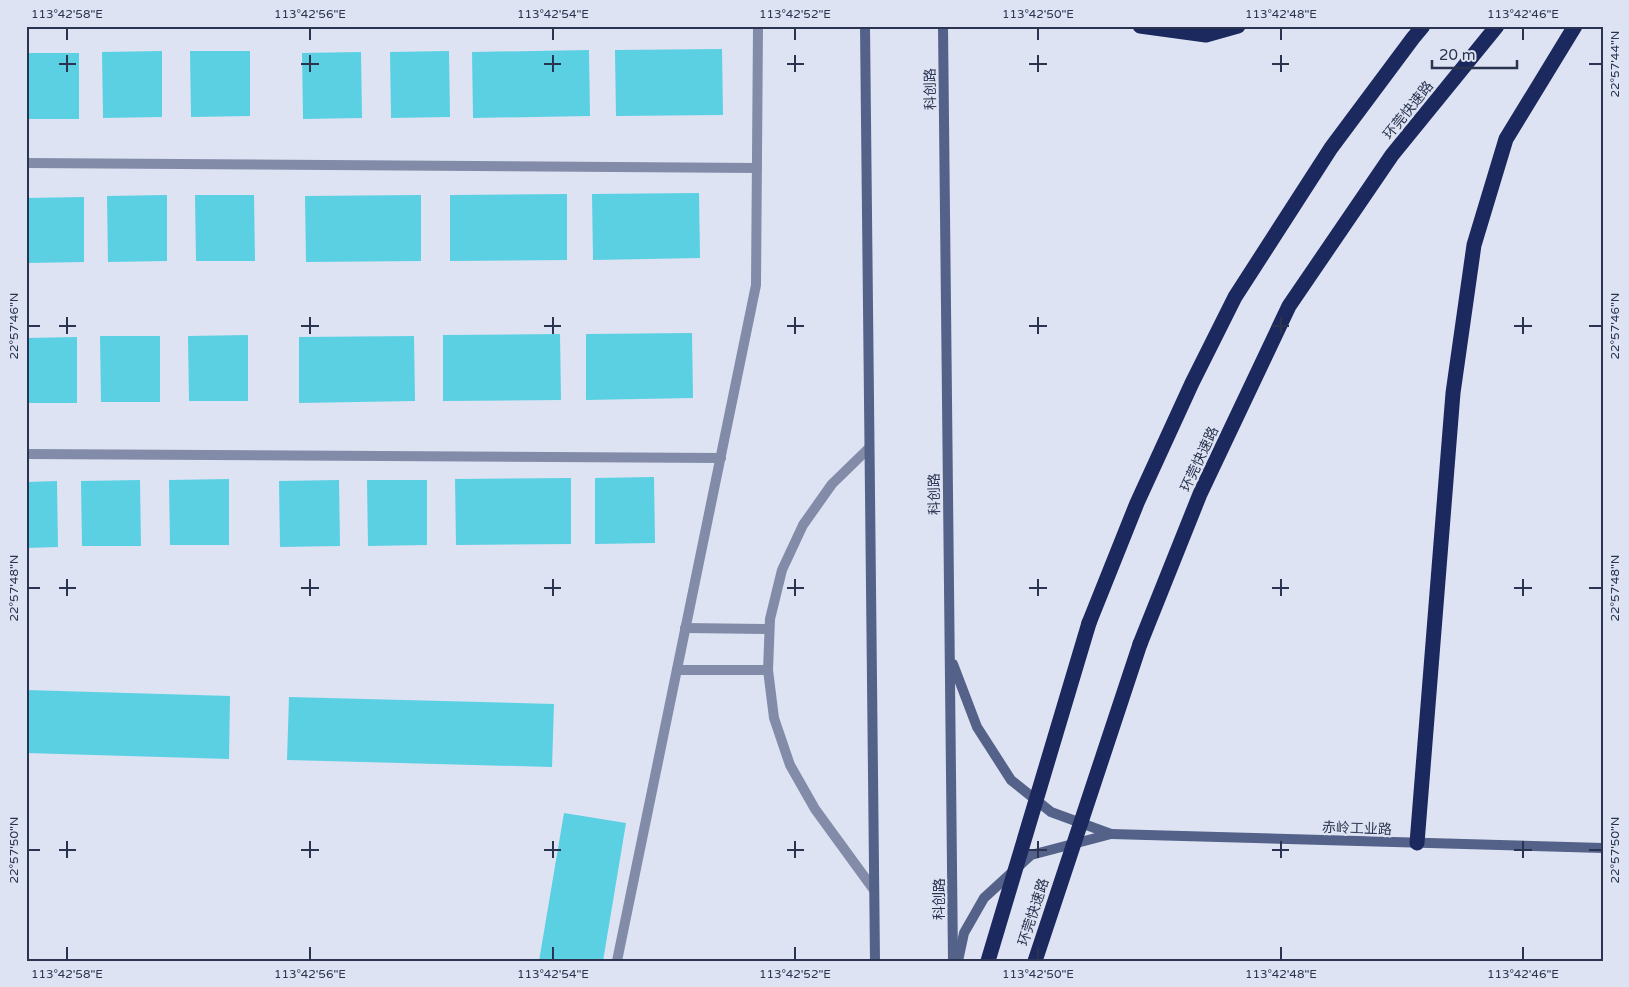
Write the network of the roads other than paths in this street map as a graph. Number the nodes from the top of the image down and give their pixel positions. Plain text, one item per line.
1 (758, 26) edge
2 (865, 26) edge
3 (943, 26) edge
4 (1140, 26) edge
5 (1238, 26) edge
6 (1423, 26) edge
7 (1497, 26) edge
8 (1575, 26) edge
9 (26, 163) edge
10 (757, 168) junction
11 (868, 449) junction
12 (26, 454) edge
13 (721, 458) junction
14 (685, 628) junction
15 (769, 629) junction
16 (950, 656) junction
17 (677, 670) junction
18 (768, 670) junction
19 (1111, 834) junction
20 (1417, 843) junction
21 (1603, 848) edge
22 (874, 890) junction
23 (617, 961) edge
24 (875, 961) edge
25 (953, 961) edge
26 (958, 961) edge
27 (988, 961) edge
28 (1035, 961) edge

1 - 10 lane
2 - 11 main road
3 - 16 main road, 科创路
4 - 5 highway
6 - 27 highway, 环莞快速路, bridge
7 - 28 highway, 环莞快速路, bridge
8 - 20 highway
9 - 10 lane
10 - 13 lane
11 - 15 lane
11 - 22 main road
12 - 13 lane
13 - 14 lane
14 - 15 lane
14 - 17 lane
15 - 18 lane
16 - 19 main road
16 - 25 main road, 科创路
17 - 18 lane
17 - 23 lane
18 - 22 lane
19 - 20 main road, 赤岭工业路
19 - 26 main road
20 - 21 main road, 赤岭工业路
22 - 24 main road

